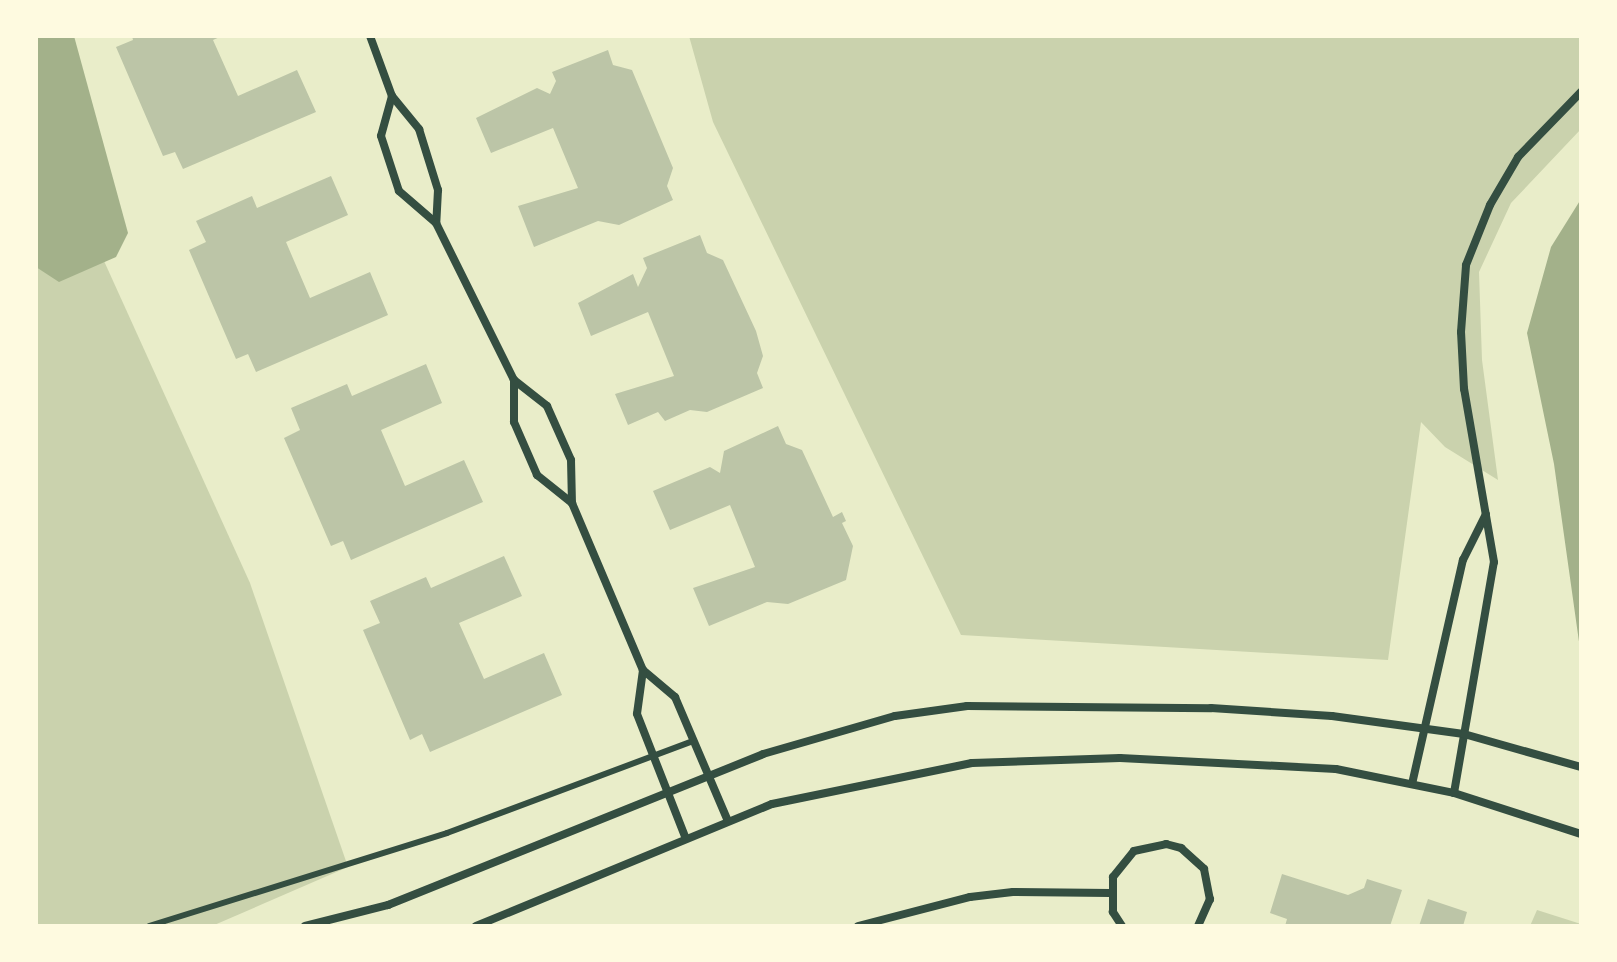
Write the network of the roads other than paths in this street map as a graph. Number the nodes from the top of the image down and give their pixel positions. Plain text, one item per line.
1 (370, 36) edge
2 (1581, 92) edge
3 (392, 96) junction
4 (436, 223) junction
5 (514, 380) junction
6 (572, 503) junction
7 (1486, 513) junction
8 (643, 670) junction
9 (1425, 729) junction
10 (1464, 734) junction
11 (693, 741) junction
12 (654, 757) junction
13 (1581, 767) edge
14 (708, 775) junction
15 (1412, 784) junction
16 (668, 791) junction
17 (1454, 793) junction
18 (728, 821) junction
19 (1581, 834) edge
20 (686, 839) junction
21 (1110, 893) junction
22 (149, 926) edge
23 (305, 926) edge
24 (476, 926) edge
25 (858, 926) edge
26 (1122, 926) edge
27 (1198, 926) edge

1 - 3 street
2 - 7 street
3 - 4 street
3 - 4 street
4 - 5 street
5 - 6 street
5 - 6 street
6 - 8 street
7 - 9 street
7 - 10 street
8 - 11 street
8 - 12 street
9 - 10 street
9 - 14 street
9 - 15 street
10 - 13 street
10 - 17 street
11 - 12 lane
11 - 14 street
12 - 16 street
12 - 22 lane
14 - 16 street
14 - 18 street
15 - 17 street
15 - 18 street
16 - 20 street
16 - 23 street
17 - 19 street
18 - 20 street
20 - 24 street
21 - 25 street
21 - 26 street
21 - 27 street

